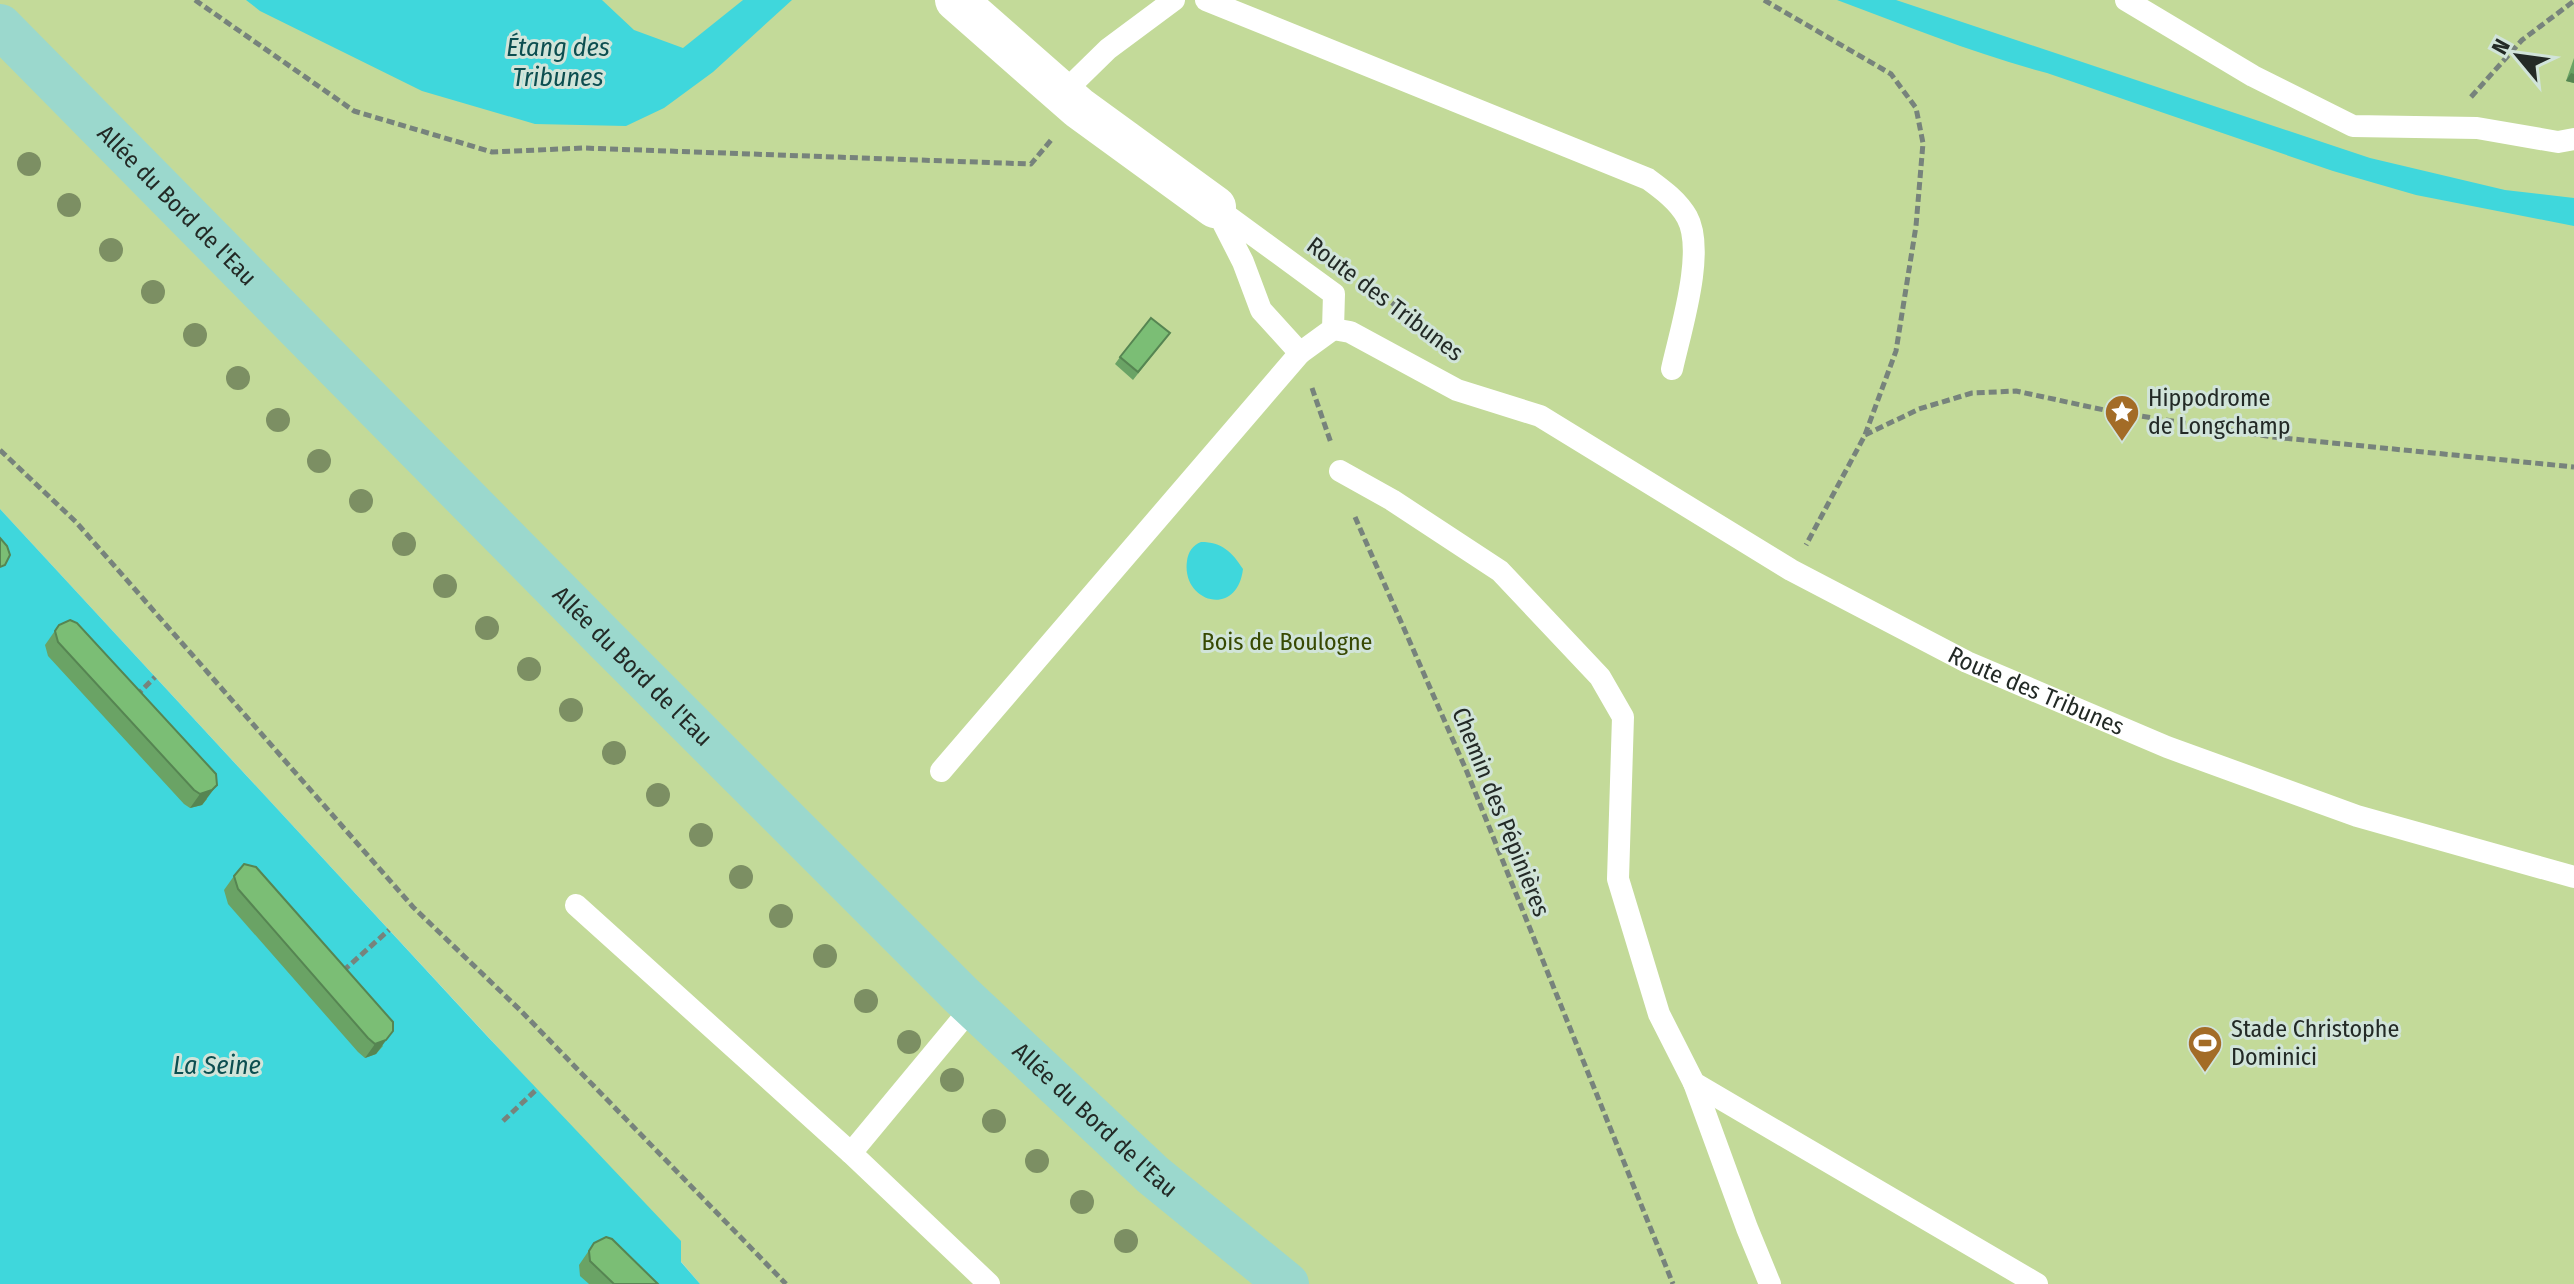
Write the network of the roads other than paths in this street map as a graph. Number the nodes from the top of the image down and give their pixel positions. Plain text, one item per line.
1 (956, 0) edge
2 (1174, 0) edge
3 (1206, 0) edge
4 (2126, 0) edge
5 (0, 26) edge
6 (1070, 101) junction
7 (2574, 139) edge
8 (1222, 196) junction
9 (1333, 329) junction
10 (1300, 353) junction
11 (1672, 369) dead end
12 (1340, 471) road end
13 (941, 771) dead end
14 (2574, 877) edge
15 (576, 905) dead end
16 (973, 1006) junction
17 (1694, 1083) junction
18 (851, 1153) junction
19 (989, 1284) edge
20 (1287, 1284) edge
21 (1770, 1284) edge
22 (2037, 1284) edge

1 - 6 street, Route des Tribunes
2 - 6 lane
3 - 11 lane
4 - 7 lane
5 - 16 main road, Allée du Bord de l'Eau
6 - 8 street, Route des Tribunes
8 - 9 lane, Route des Tribunes
8 - 10 lane, Route des Tribunes
9 - 10 lane
9 - 14 lane, Route des Tribunes
10 - 13 lane
12 - 17 lane
15 - 18 lane
16 - 18 lane
16 - 20 main road, Allée du Bord de l'Eau
17 - 21 lane
17 - 22 lane
18 - 19 lane

